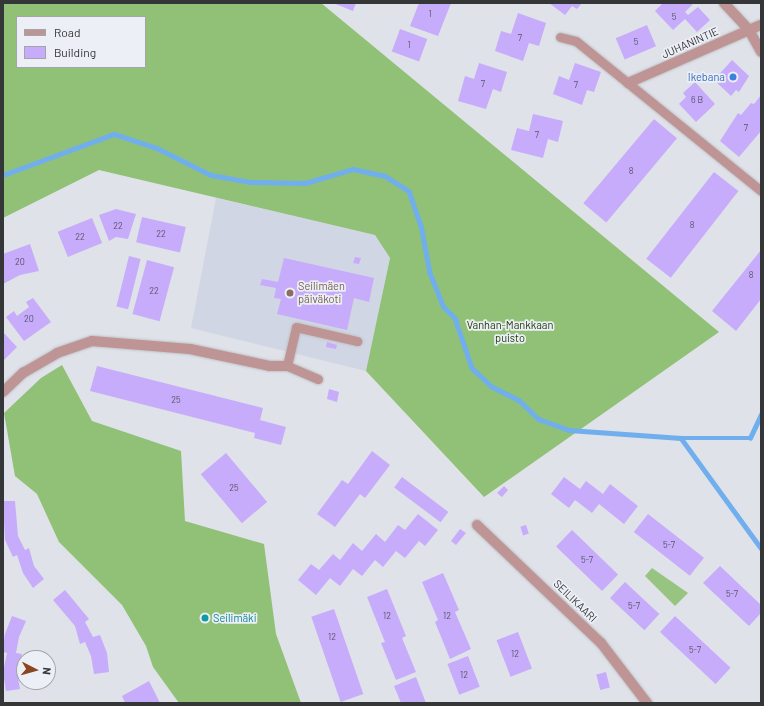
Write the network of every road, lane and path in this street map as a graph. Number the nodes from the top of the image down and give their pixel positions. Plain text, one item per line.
1 (724, 3) edge
2 (761, 25) edge
3 (750, 30) junction
4 (560, 37) dead end
5 (761, 52) edge
6 (628, 84) junction
7 (761, 191) edge
8 (357, 341) dead end
9 (287, 366) junction
10 (318, 379) dead end
11 (3, 392) edge
12 (477, 525) dead end
13 (647, 703) edge

1 - 3 street
2 - 3 street, JUHANINTIE
3 - 5 street
3 - 6 street, JUHANINTIE
4 - 6 lane
6 - 7 lane
8 - 9 lane
9 - 10 lane
9 - 11 street
12 - 13 street, SEILIKAARI

